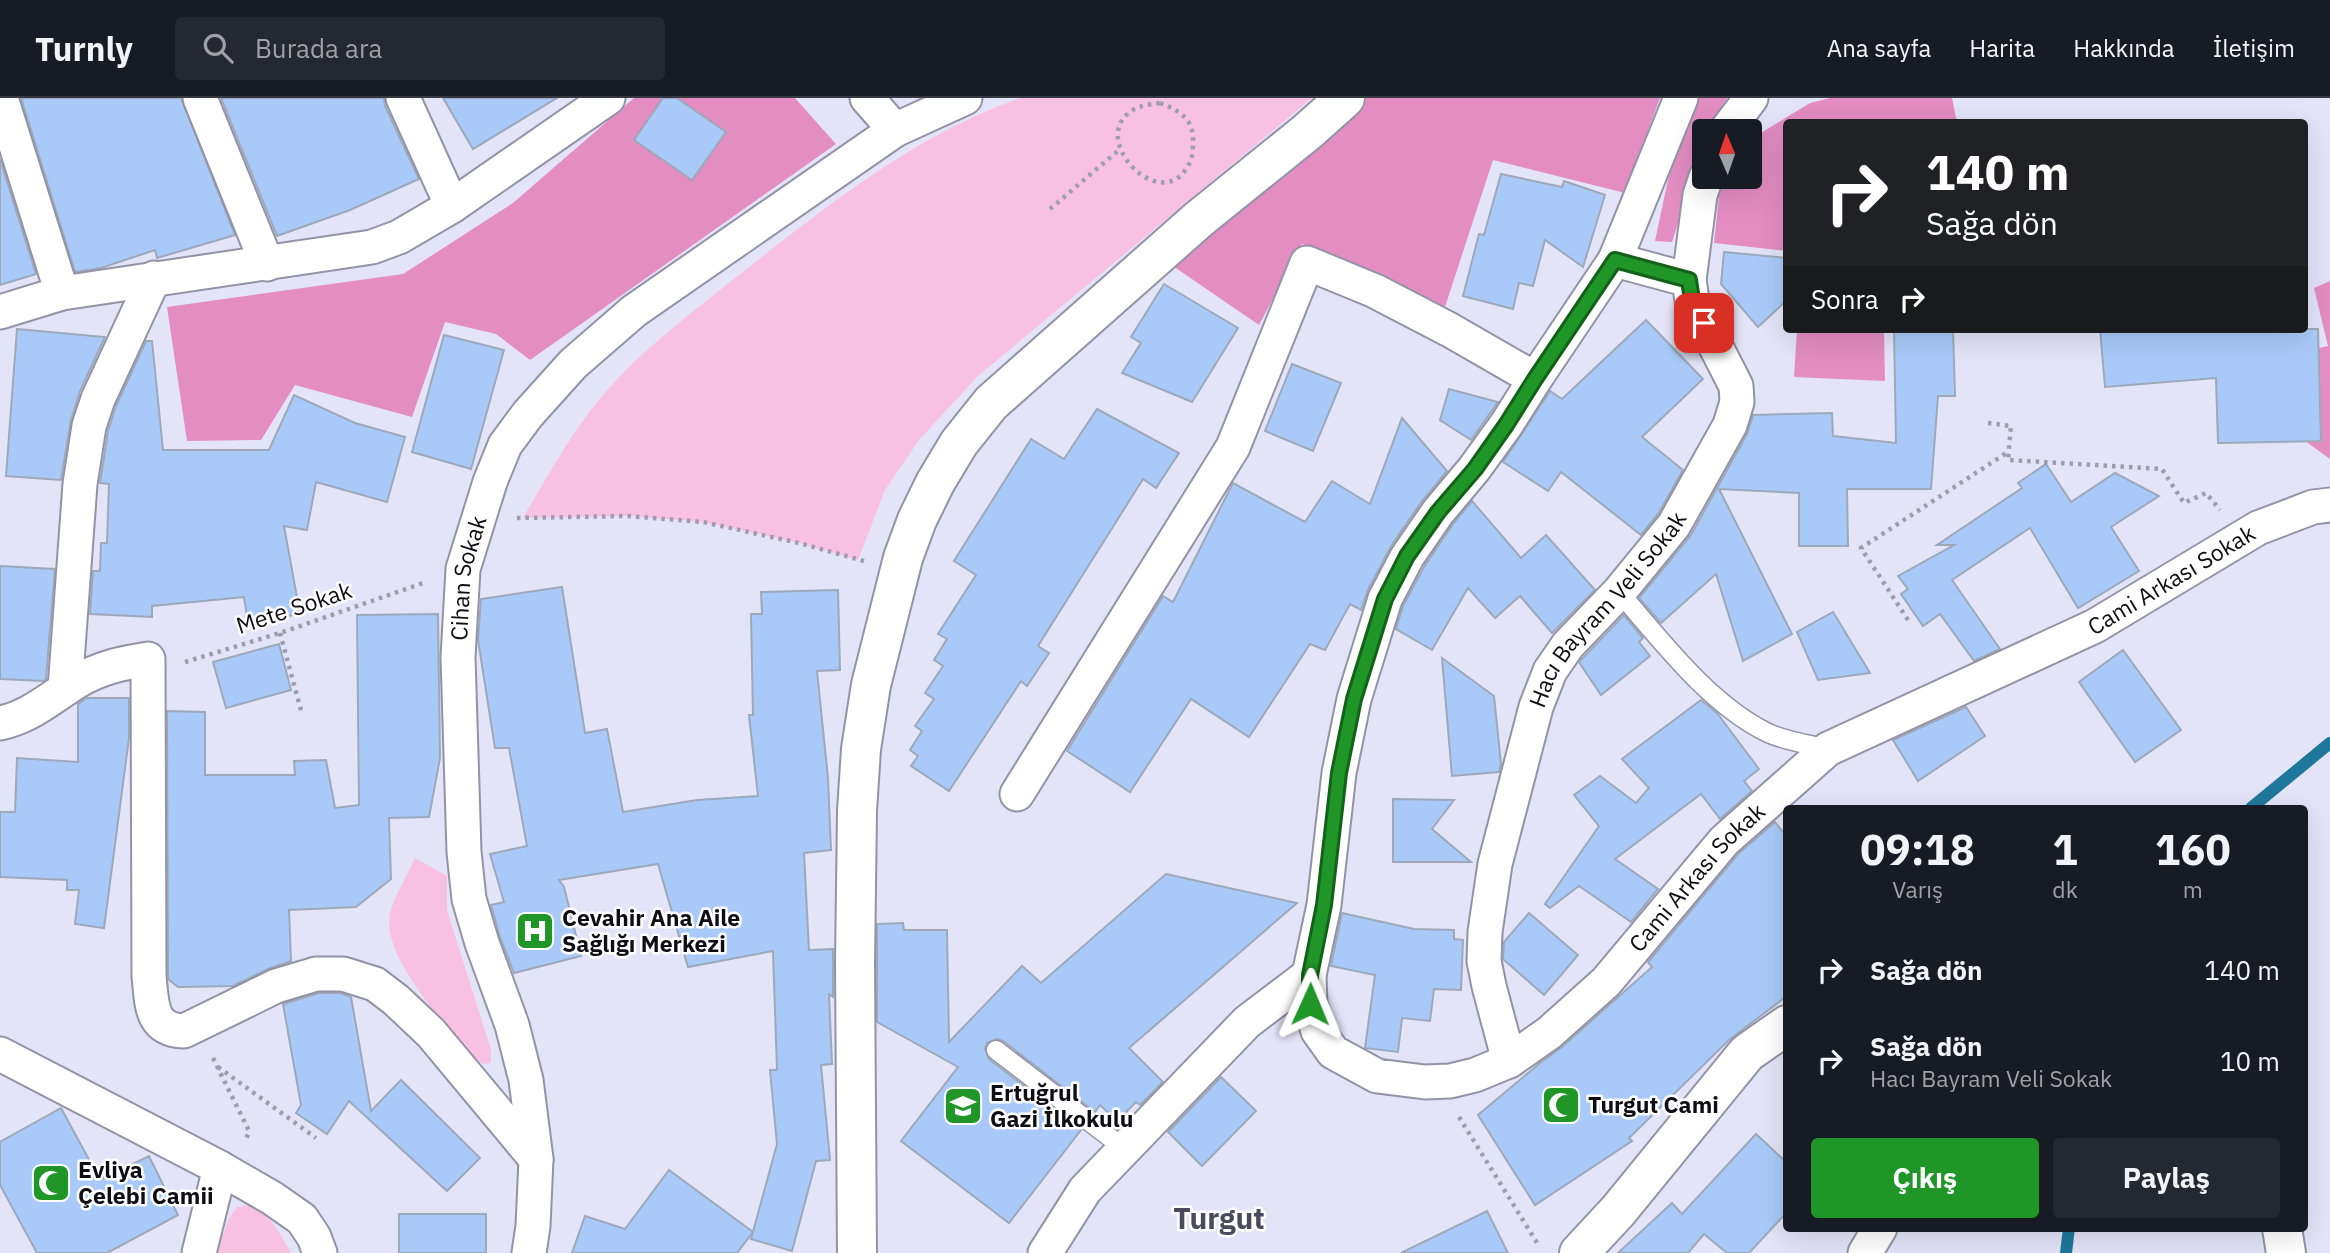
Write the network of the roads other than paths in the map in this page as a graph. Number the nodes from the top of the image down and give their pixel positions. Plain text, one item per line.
1 (1, 98) edge
2 (200, 98) edge
3 (403, 98) edge
4 (608, 98) edge
5 (867, 98) edge
6 (965, 98) edge
7 (1345, 98) edge
8 (1681, 98) edge
9 (1751, 98) edge
10 (1735, 119) edge
11 (895, 130) junction
12 (1703, 189) edge
13 (452, 206) junction
14 (1615, 260) junction
15 (267, 264) junction
16 (154, 278) junction
17 (1689, 280) junction
18 (62, 293) junction
19 (0, 312) edge
20 (1535, 379) junction
21 (2330, 505) edge
22 (1619, 592) junction
23 (65, 689) junction
24 (0, 723) edge
25 (1828, 749) junction
26 (1017, 794) dead end
27 (1310, 975) junction
28 (1783, 1028) edge
29 (996, 1050) dead end
30 (0, 1054) edge
31 (1508, 1060) junction
32 (1125, 1149) junction
33 (536, 1159) junction
34 (228, 1172) junction
35 (1878, 1232) edge
36 (2283, 1232) edge
37 (198, 1253) edge
38 (320, 1253) edge
39 (529, 1253) edge
40 (857, 1253) edge
41 (1045, 1253) edge
42 (1579, 1253) edge
43 (1865, 1253) edge
44 (2286, 1253) edge

1 - 18 street
2 - 15 street
3 - 13 street
4 - 13 street
5 - 11 street
6 - 11 street, Cihan Sokak
7 - 40 main road
8 - 14 street, Cami Arkası Sokak
9 - 10 street
11 - 33 street, Cihan Sokak
12 - 17 street, Hacı Bayram Veli Sokak
13 - 15 street
14 - 17 street
14 - 20 street, Cami Arkası Sokak
15 - 16 street
16 - 18 street
16 - 23 street
17 - 22 street, Hacı Bayram Veli Sokak
18 - 19 street
20 - 26 street
20 - 27 street, Cami Arkası Sokak
21 - 25 street, Cami Arkası Sokak
22 - 25 lane
22 - 31 street, Hacı Bayram Veli Sokak
23 - 24 street
23 - 33 street
25 - 31 street, Cami Arkası Sokak
27 - 31 street, Cami Arkası Sokak
27 - 32 street
28 - 42 main road
29 - 32 lane
30 - 34 street
32 - 41 street
33 - 39 street, Cihan Sokak
34 - 37 street
34 - 38 street
35 - 43 street
36 - 44 main road

